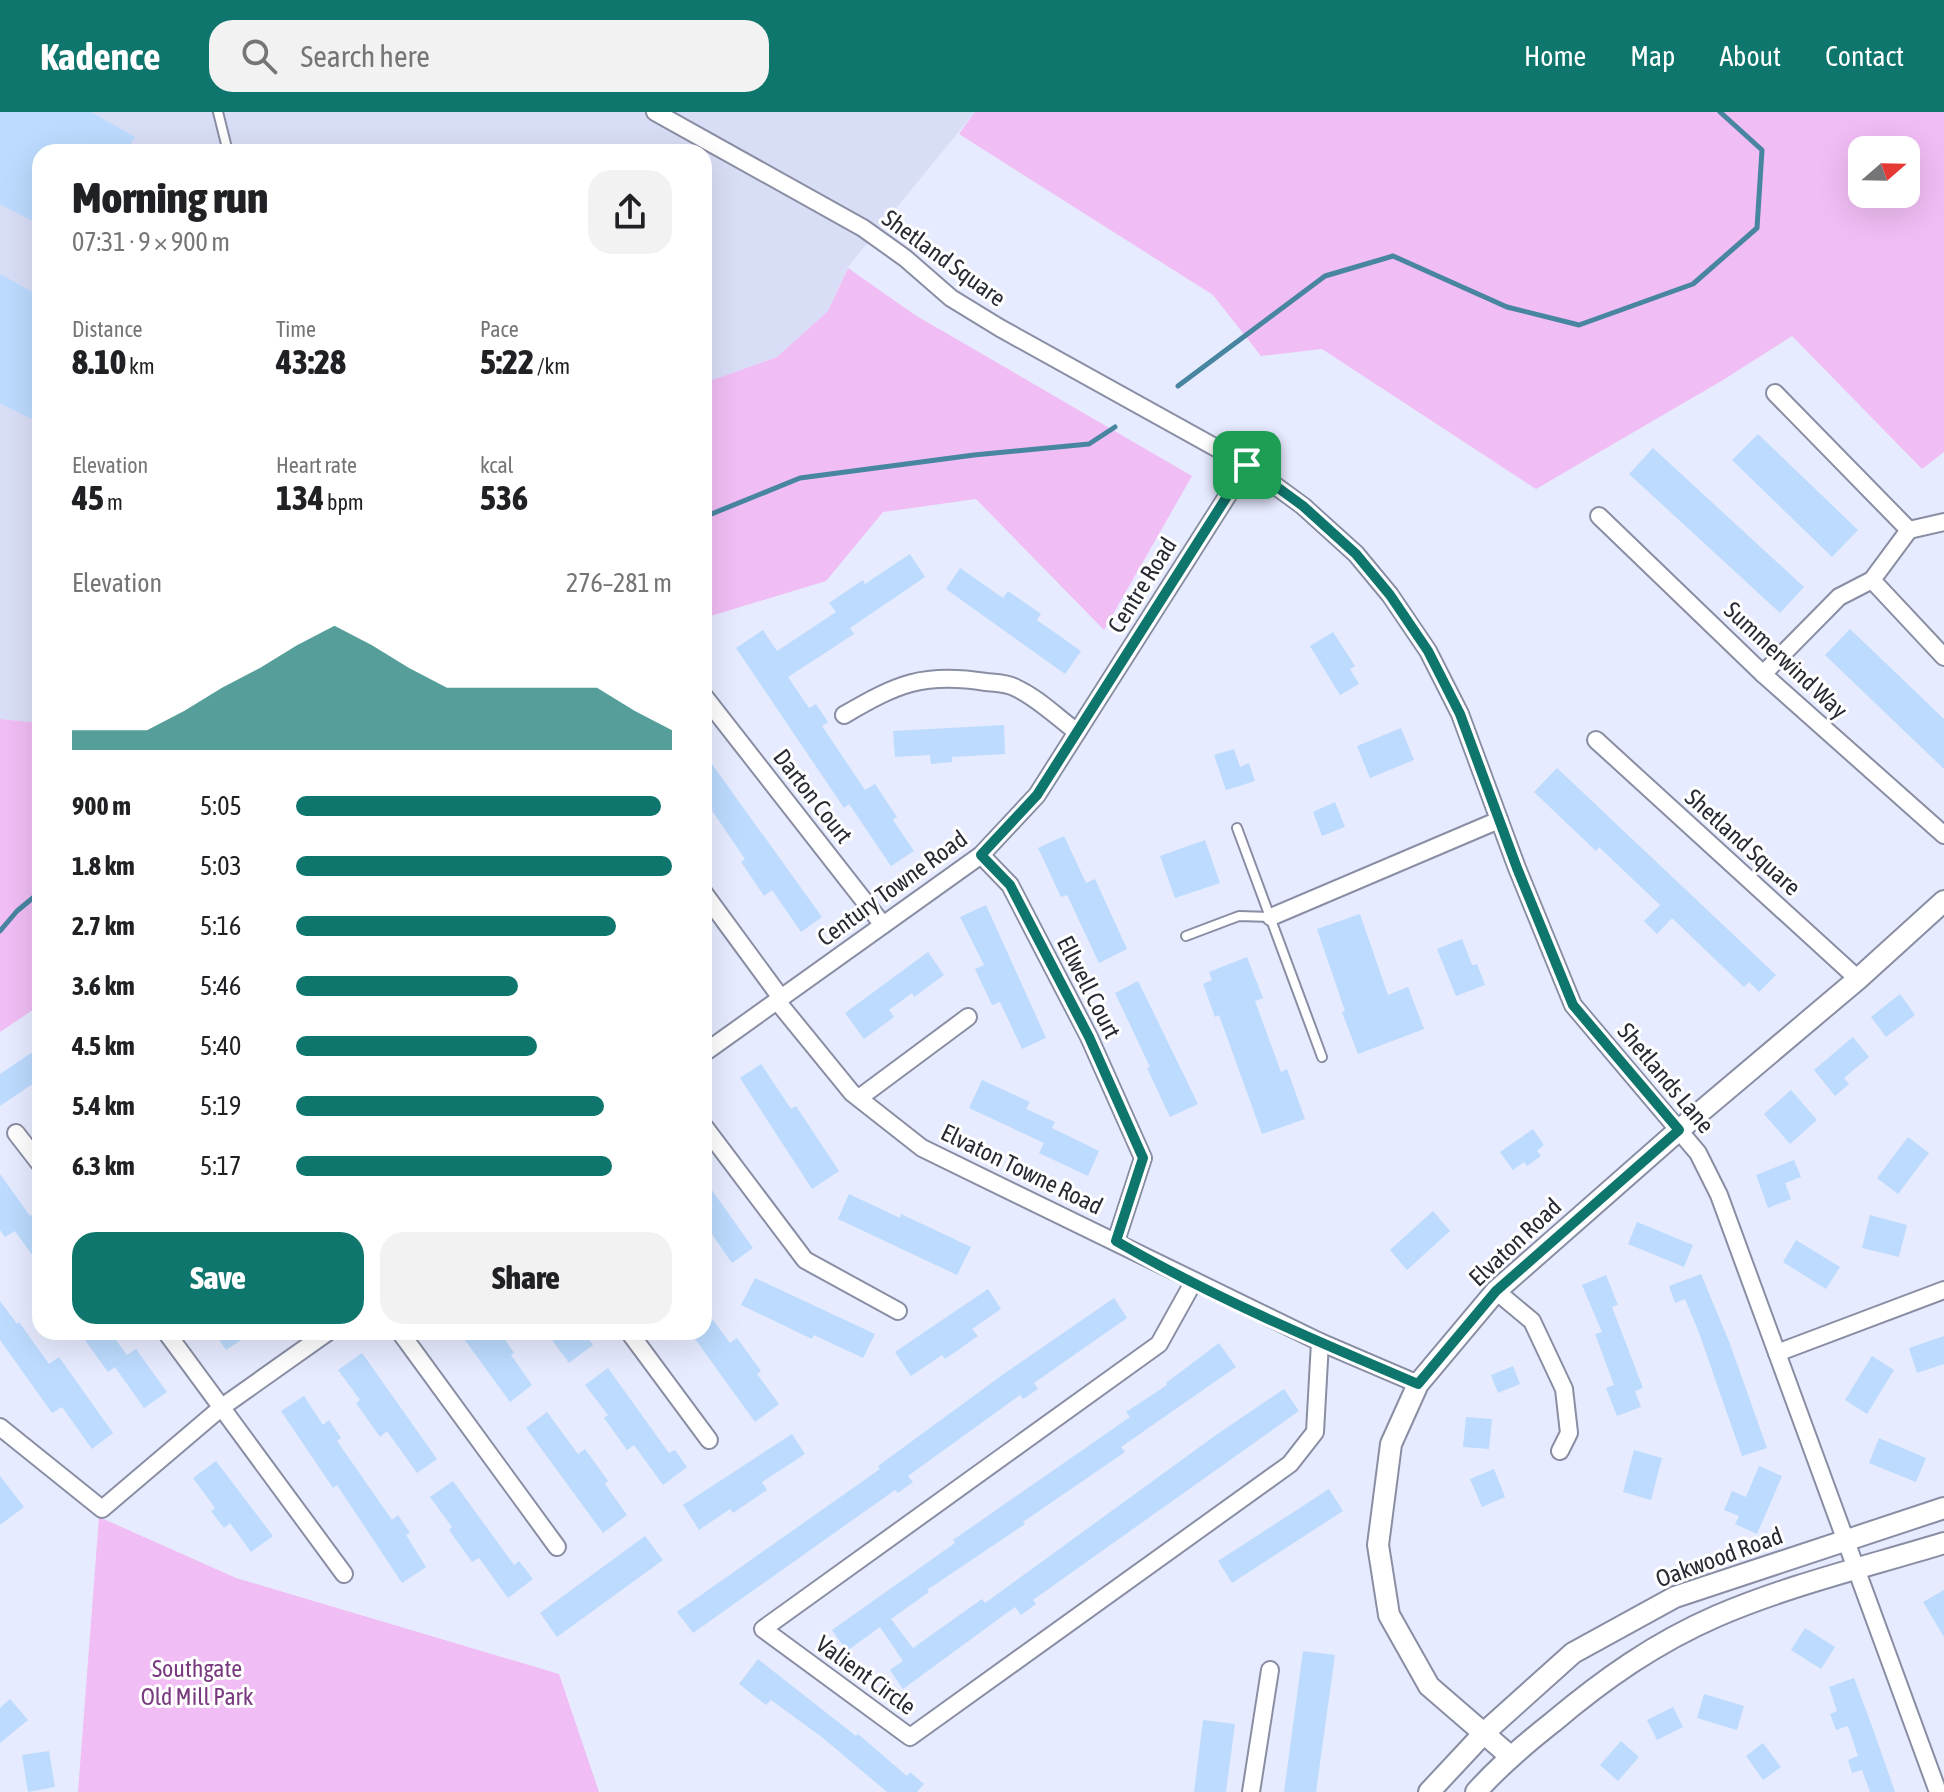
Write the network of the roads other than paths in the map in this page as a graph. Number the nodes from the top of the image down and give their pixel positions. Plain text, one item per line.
1 (218, 112) edge
2 (655, 112) edge
3 (226, 144) edge
4 (1775, 393) dead end
5 (1247, 465) junction
6 (1599, 516) dead end
7 (1944, 522) edge
8 (1909, 530) junction
9 (1872, 580) junction
10 (1944, 657) edge
11 (1763, 674) junction
12 (712, 706) edge
13 (844, 715) dead end
14 (1077, 732) junction
15 (1596, 740) dead end
16 (1499, 820) junction
17 (1237, 828) dead end
18 (1944, 835) edge
19 (981, 855) junction
20 (1944, 901) edge
21 (712, 904) edge
22 (1271, 917) junction
23 (883, 925) junction
24 (1186, 936) dead end
25 (1858, 979) junction
26 (779, 1000) junction
27 (968, 1017) dead end
28 (712, 1047) edge
29 (1322, 1057) dead end
30 (859, 1098) junction
31 (1679, 1130) junction
32 (16, 1133) dead end
33 (712, 1137) edge
34 (32, 1154) edge
35 (1116, 1241) junction
36 (1194, 1281) junction
37 (1944, 1290) edge
38 (1496, 1291) junction
39 (898, 1311) dead end
40 (172, 1340) edge
41 (317, 1340) edge
42 (406, 1340) edge
43 (635, 1340) edge
44 (1320, 1342) junction
45 (1777, 1353) junction
46 (1418, 1384) junction
47 (222, 1407) junction
48 (0, 1427) edge
49 (709, 1440) dead end
50 (1560, 1451) dead end
51 (1944, 1508) edge
52 (1845, 1539) junction
53 (1944, 1543) edge
54 (557, 1547) dead end
55 (1856, 1570) junction
56 (344, 1574) dead end
57 (1270, 1670) dead end
58 (1485, 1732) junction
59 (1510, 1756) junction
60 (1939, 1784) edge
61 (1251, 1792) edge
62 (1429, 1792) edge
63 (1476, 1792) edge

1 - 3 lane
2 - 5 street, Shetland Square
4 - 8 street
5 - 14 street, Centre Road
5 - 16 street, Shetlands Lane
6 - 11 street, Summerwind Way
7 - 8 street
8 - 9 street
9 - 10 street
9 - 11 street
11 - 18 street, Summerwind Way
12 - 23 street, Darton Court
13 - 14 street
14 - 19 street, Century Towne Road
15 - 25 street, Shetland Square
16 - 22 street
16 - 31 street, Shetlands Lane
17 - 22 lane
19 - 23 street, Century Towne Road
19 - 35 street, Ellwell Court
20 - 25 street, Elvaton Road
21 - 26 street, Elvaton Towne Road
22 - 24 lane
22 - 29 lane
23 - 26 street, Century Towne Road
25 - 31 street, Elvaton Road
26 - 28 street, Century Towne Road
26 - 30 street, Elvaton Towne Road
27 - 30 street
30 - 35 street, Elvaton Towne Road
31 - 38 street, Elvaton Road
31 - 45 street, Shetlands Lane
32 - 34 street
33 - 39 street
35 - 36 street, Elvaton Towne Road
36 - 44 street, Elvaton Towne Road
36 - 44 street, Valient Circle
37 - 45 street
38 - 46 street, Elvaton Road
38 - 50 street
40 - 47 street
41 - 47 street
42 - 54 street
43 - 49 street
44 - 46 street, Elvaton Towne Road
45 - 52 street, Shetlands Lane
46 - 58 street, Elvaton Road
47 - 48 street
47 - 56 street
51 - 52 street, Oakwood Road
52 - 55 street, Shetlands Lane
52 - 58 street, Oakwood Road
53 - 55 street
55 - 59 street
55 - 60 street, Shetlands Lane
57 - 61 street
58 - 59 street, Elvaton Road
58 - 62 street, Oakwood Road
59 - 63 street

